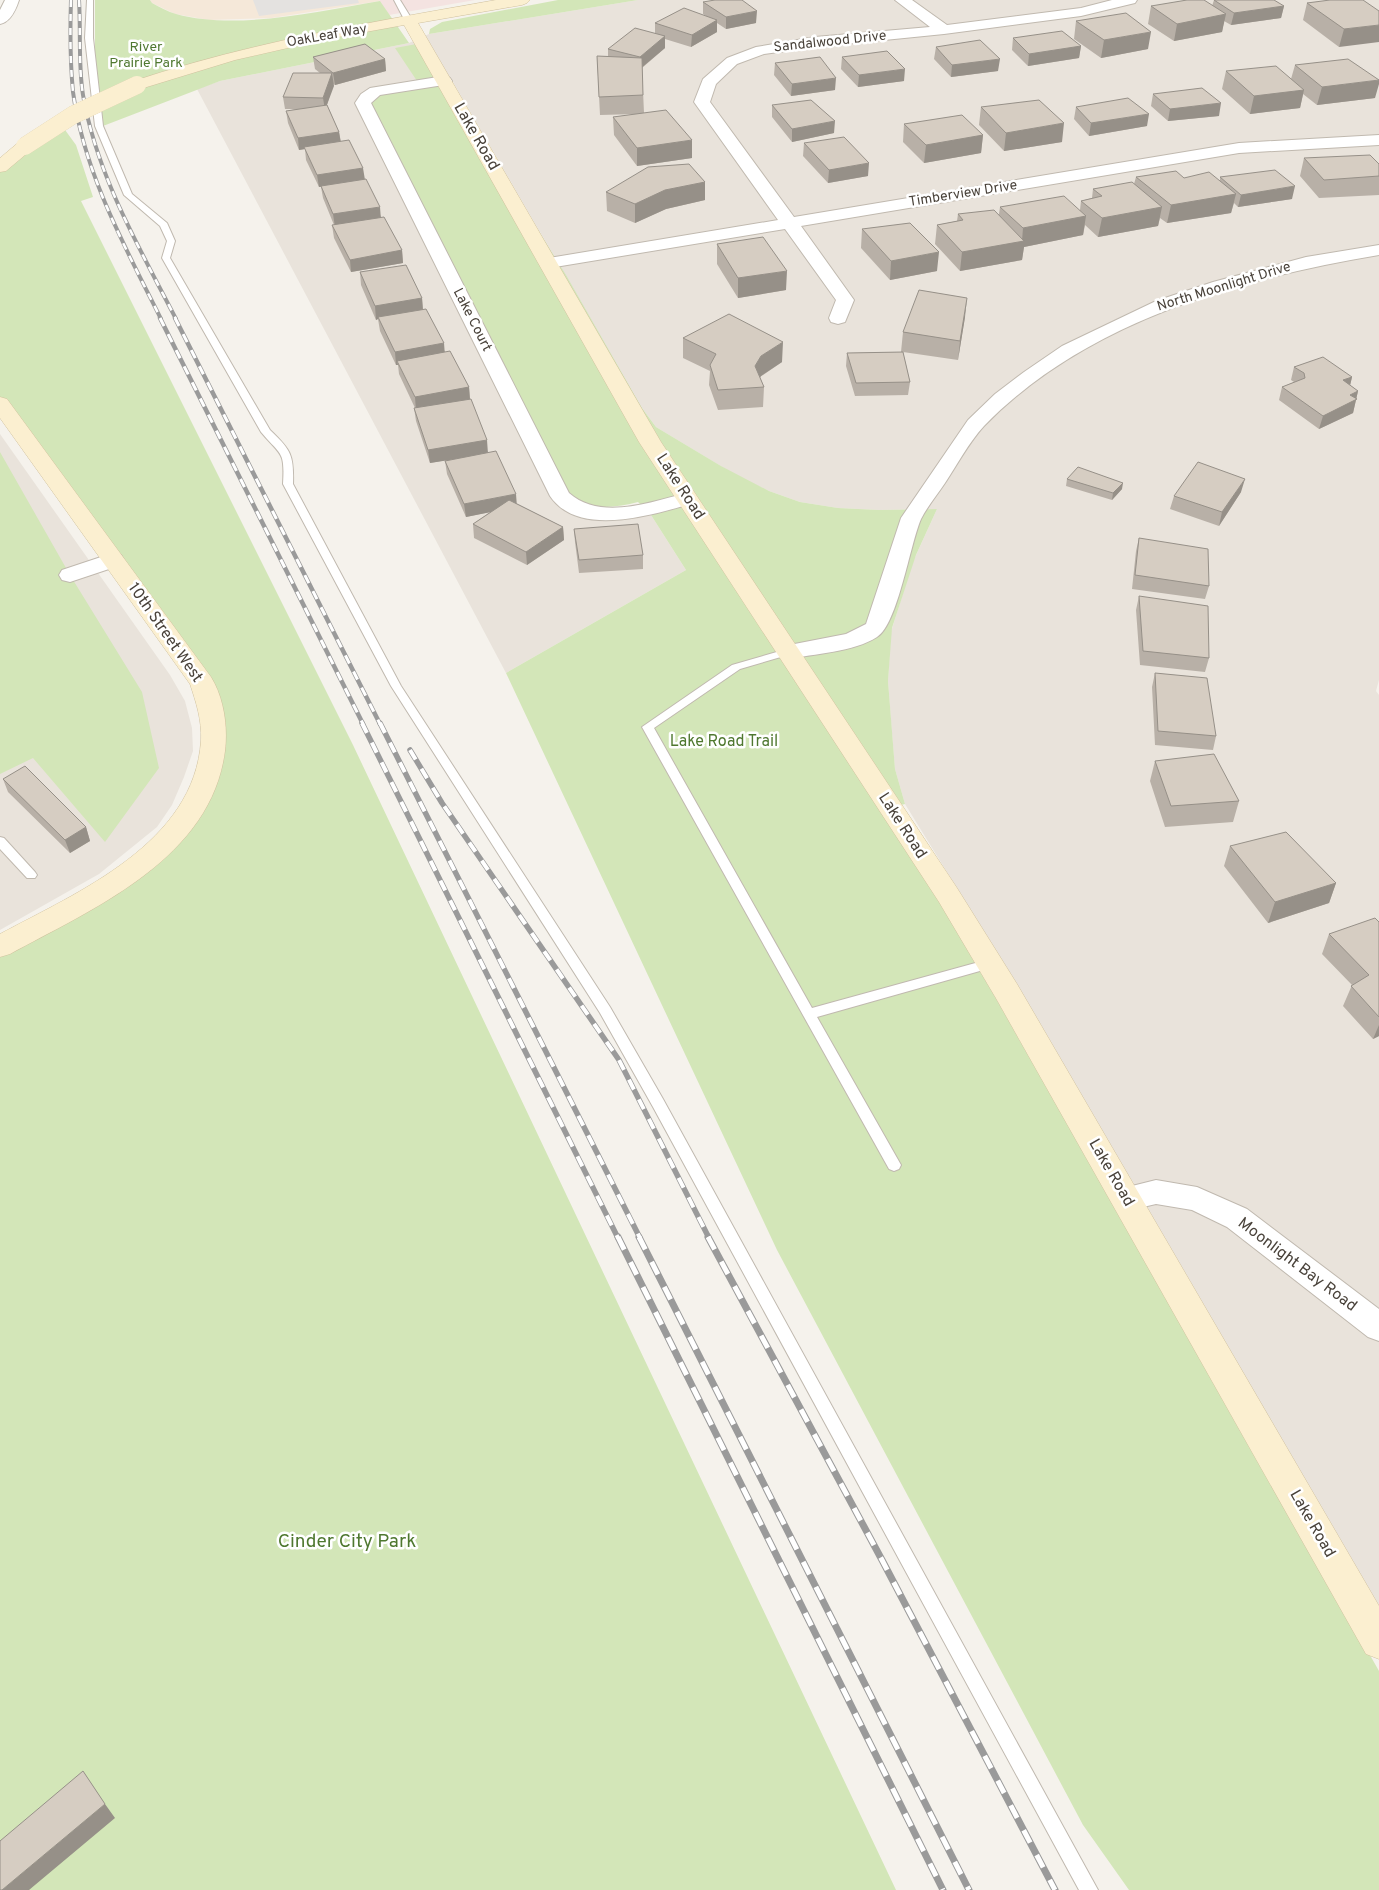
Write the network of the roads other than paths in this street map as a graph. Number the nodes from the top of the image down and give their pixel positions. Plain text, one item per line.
1 (12, 0) edge
2 (90, 0) edge
3 (522, 0) edge
4 (902, 0) edge
5 (1130, 0) edge
6 (403, 10) edge
7 (0, 20) edge
8 (944, 30) junction
9 (444, 81) junction
10 (1379, 140) edge
11 (0, 167) edge
12 (790, 223) junction
13 (1379, 250) edge
14 (549, 263) junction
15 (838, 318) dead end
16 (0, 403) edge
17 (687, 500) junction
18 (113, 560) junction
19 (70, 574) dead end
20 (787, 652) junction
21 (2, 846) edge
22 (31, 875) dead end
23 (0, 947) edge
24 (990, 964) junction
25 (809, 1014) junction
26 (894, 1164) dead end
27 (1126, 1199) junction
28 (1379, 1327) edge
29 (1379, 1641) edge
30 (1089, 1890) edge

1 - 7 street
2 - 30 lane
3 - 6 street, OakLeaf Way
4 - 8 street
5 - 8 street, Sandalwood Drive
6 - 9 street, Lake Road
6 - 11 street, OakLeaf Way, bridge
8 - 12 street, Sandalwood Drive
9 - 14 street, Lake Road
9 - 17 street, Lake Court
10 - 12 street, Timberview Drive
12 - 14 street, Timberview Drive
12 - 15 street
13 - 20 street, North Moonlight Drive
14 - 17 street, Lake Road
16 - 18 street, 10th Street West
17 - 20 street, Lake Road
18 - 19 street
18 - 23 street, 10th Street West
20 - 24 street, Lake Road
20 - 25 lane
21 - 22 lane
24 - 25 lane
24 - 27 street, Lake Road
25 - 26 lane
27 - 28 street, Moonlight Bay Road
27 - 29 street, Lake Road

